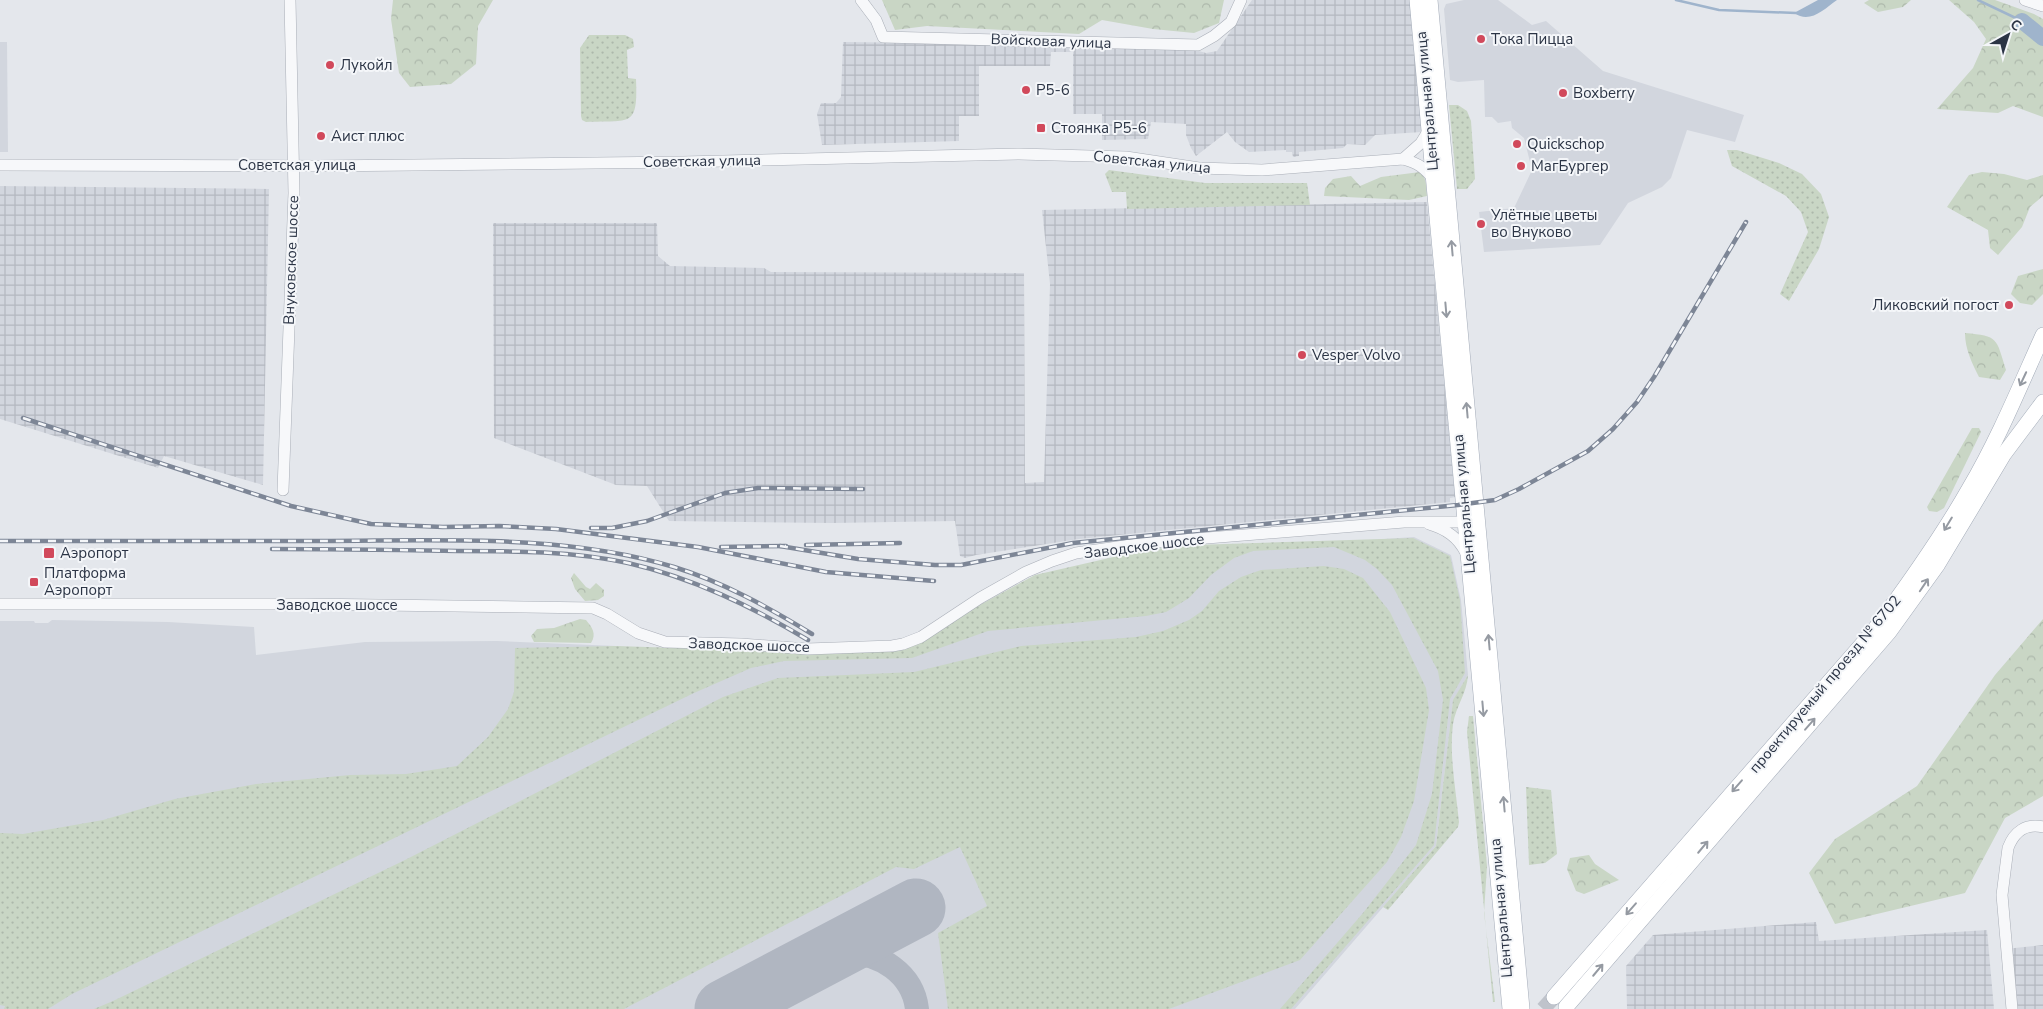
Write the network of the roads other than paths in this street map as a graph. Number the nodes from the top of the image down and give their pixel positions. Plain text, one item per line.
1 (290, 0) edge
2 (861, 0) edge
3 (1242, 0) edge
4 (1417, 0) edge
5 (1430, 0) edge
6 (2025, 0) edge
7 (2043, 6) edge
8 (1429, 130) junction
9 (1403, 159) junction
10 (0, 165) edge
11 (294, 166) junction
12 (1434, 181) junction
13 (2043, 335) edge
14 (2043, 402) edge
15 (283, 490) dead end
16 (1420, 522) junction
17 (1472, 525) junction
18 (1469, 558) junction
19 (0, 604) edge
20 (2043, 827) edge
21 (1554, 997) tunnel mouth
22 (1566, 1007) tunnel mouth
23 (1510, 1009) edge
24 (1522, 1009) edge
25 (2012, 1009) edge

1 - 11 street, Внуковское шоссе
2 - 3 street, Войсковая улица
4 - 8 main road, Центральная улица
17 -> 5 main road, Центральная улица
6 - 7 street
8 - 9 street
8 - 12 main road, Центральная улица
9 - 11 street, Советская улица
9 - 12 street, Советская улица
10 - 11 street, Советская улица
11 - 15 street, Внуковское шоссе
12 -> 17 main road, Центральная улица
13 -> 21 main road, проектируемый проезд № 6702
22 -> 14 main road, проектируемый проезд № 6702
16 - 17 street, Заводское шоссе
16 - 18 street
16 - 19 street, Заводское шоссе
17 - 18 main road, Центральная улица
24 -> 17 main road, Центральная улица
18 -> 23 main road, Центральная улица
20 - 25 street

